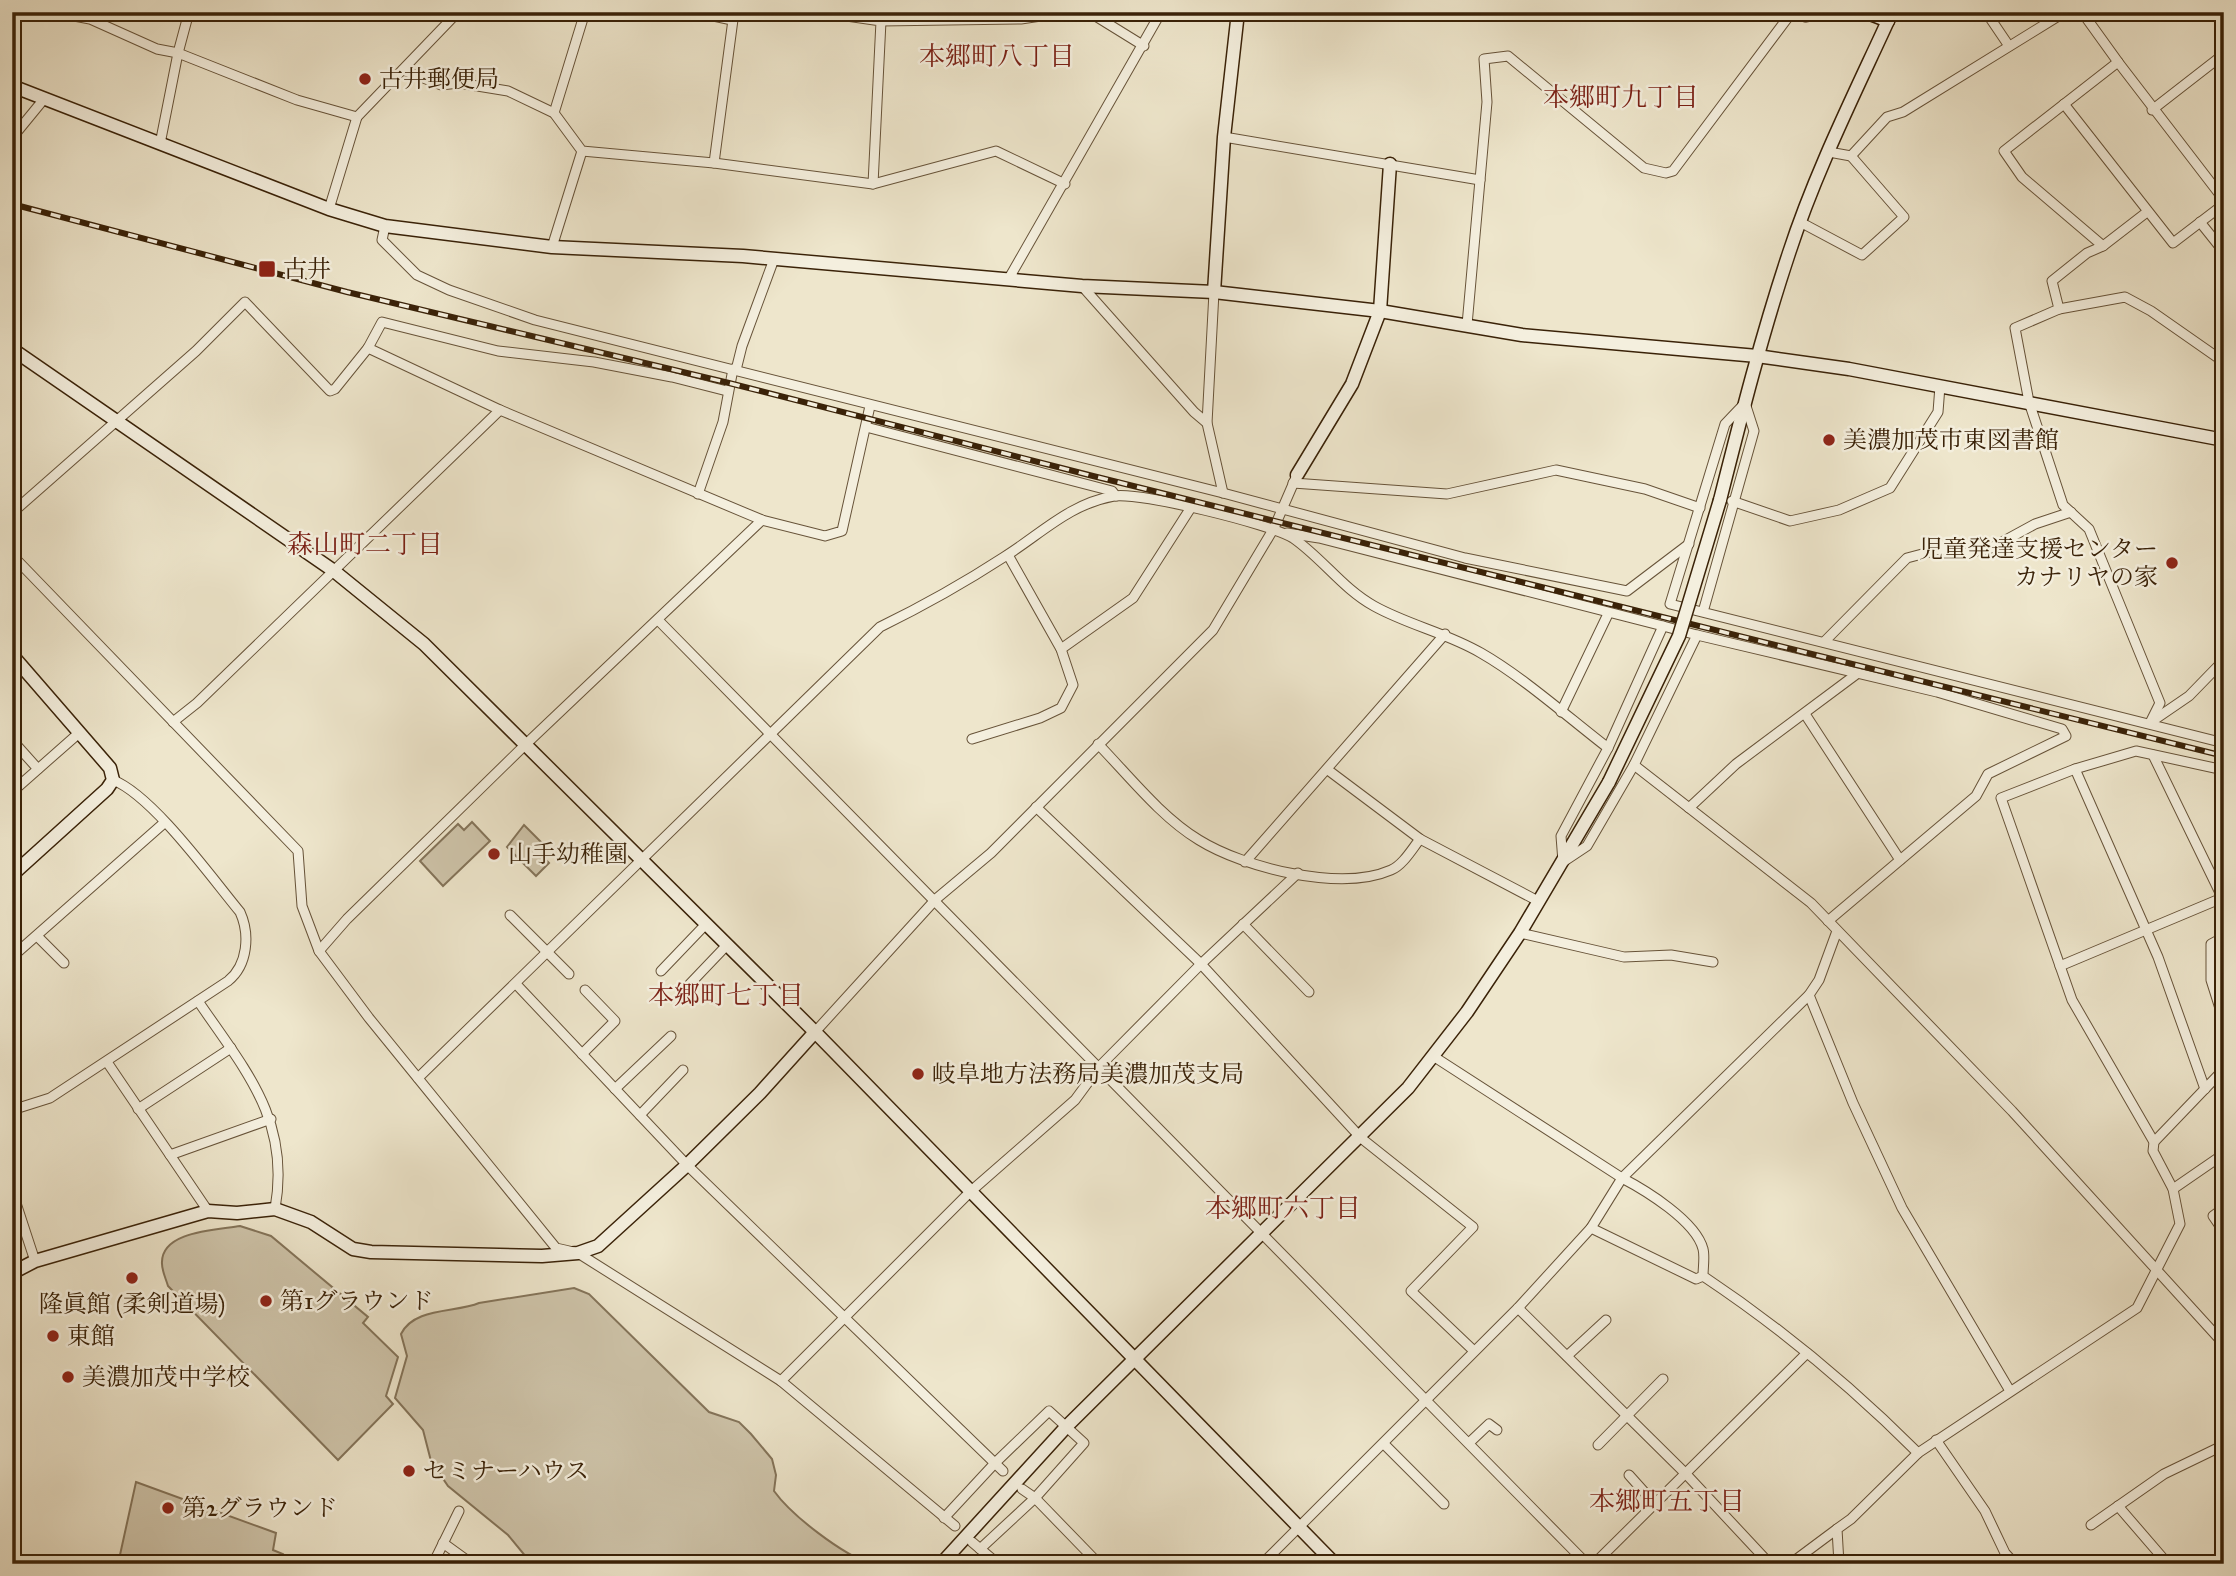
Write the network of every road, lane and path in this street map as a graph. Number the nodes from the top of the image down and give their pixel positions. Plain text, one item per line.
1 (53, 12) edge
2 (189, 12) edge
3 (458, 12) edge
4 (585, 12) edge
5 (695, 12) edge
6 (818, 12) edge
7 (1067, 12) edge
8 (1089, 12) edge
9 (1161, 12) edge
10 (1238, 12) edge
11 (1794, 12) edge
12 (1824, 12) edge
13 (1865, 12) edge
14 (1986, 12) edge
15 (2065, 12) edge
16 (2082, 12) edge
17 (733, 16) edge
18 (1890, 17) edge
19 (881, 21) junction
20 (1144, 46) junction
21 (2010, 46) junction
22 (178, 53) junction
23 (2224, 54) edge
24 (2118, 62) junction
25 (402, 70) junction
26 (12, 86) edge
27 (44, 99) junction
28 (2064, 104) junction
29 (2152, 110) junction
30 (554, 113) junction
31 (357, 117) junction
32 (1224, 137) junction
33 (12, 138) edge
34 (160, 144) junction
35 (582, 151) junction
36 (1829, 152) junction
37 (1851, 156) junction
38 (714, 163) junction
39 (1390, 164) junction
40 (1480, 180) junction
41 (873, 184) junction
42 (1065, 184) junction
43 (2224, 202) edge
44 (330, 209) junction
45 (2147, 212) junction
46 (1800, 222) junction
47 (2200, 222) junction
48 (386, 226) junction
49 (2103, 246) junction
50 (551, 247) junction
51 (2224, 252) edge
52 (774, 259) junction
53 (1008, 280) junction
54 (1082, 286) junction
55 (1214, 292) junction
56 (2059, 309) junction
57 (1380, 311) junction
58 (1467, 325) junction
59 (368, 348) junction
60 (12, 349) edge
61 (1757, 356) junction
62 (2224, 362) edge
63 (734, 370) junction
64 (1940, 386) junction
65 (727, 391) junction
66 (2029, 401) junction
67 (1745, 404) junction
68 (870, 406) junction
69 (500, 410) junction
70 (114, 421) junction
71 (1207, 423) junction
72 (866, 426) junction
73 (2224, 440) edge
74 (1295, 479) junction
75 (1223, 492) junction
76 (698, 494) junction
77 (1116, 496) junction
78 (1726, 500) junction
79 (1700, 508) junction
80 (1191, 509) junction
81 (1282, 511) junction
82 (2071, 512) junction
83 (12, 513) edge
84 (762, 520) junction
85 (1278, 530) junction
86 (1689, 544) junction
87 (12, 555) edge
88 (1008, 555) junction
89 (334, 571) junction
90 (1703, 612) junction
91 (1608, 614) junction
92 (659, 621) junction
93 (1663, 626) junction
94 (1445, 634) junction
95 (1696, 635) junction
96 (1824, 642) junction
97 (1061, 649) junction
98 (12, 655) edge
99 (2224, 660) edge
100 (1858, 673) junction
101 (1561, 712) junction
102 (1805, 714) junction
103 (173, 722) junction
104 (2150, 723) junction
105 (79, 733) junction
106 (768, 735) junction
107 (972, 739) dead end
108 (12, 740) edge
109 (2224, 743) edge
110 (526, 744) junction
111 (1098, 744) junction
112 (1608, 748) junction
113 (2152, 755) junction
114 (1633, 765) junction
115 (38, 769) junction
116 (2075, 769) junction
117 (1328, 770) junction
118 (2224, 770) edge
119 (113, 780) junction
120 (12, 792) edge
121 (1036, 807) junction
122 (1689, 808) junction
123 (164, 822) junction
124 (1420, 839) junction
125 (642, 860) junction
126 (1900, 860) junction
127 (1245, 862) junction
128 (1563, 862) junction
129 (1298, 873) junction
130 (12, 874) edge
131 (936, 899) junction
132 (2223, 899) edge
133 (1538, 901) junction
134 (510, 915) dead end
135 (1828, 921) junction
136 (706, 924) junction
137 (1244, 924) junction
138 (2146, 928) junction
139 (1837, 931) junction
140 (1520, 933) junction
141 (37, 936) junction
142 (2224, 937) edge
143 (727, 946) junction
144 (319, 951) junction
145 (547, 953) junction
146 (12, 957) edge
147 (1713, 962) dead end
148 (64, 963) dead end
149 (1201, 964) junction
150 (2060, 966) junction
151 (661, 971) dead end
152 (569, 974) dead end
153 (516, 984) junction
154 (685, 989) dead end
155 (585, 990) dead end
156 (1309, 992) dead end
157 (1809, 995) junction
158 (198, 1001) junction
159 (2224, 1021) edge
160 (815, 1032) junction
161 (671, 1036) dead end
162 (230, 1048) junction
163 (582, 1054) junction
164 (1433, 1056) junction
165 (107, 1062) junction
166 (1100, 1066) junction
167 (2224, 1069) edge
168 (683, 1070) dead end
169 (418, 1077) junction
170 (615, 1089) junction
171 (2205, 1089) junction
172 (138, 1109) junction
173 (12, 1110) edge
174 (639, 1115) junction
175 (271, 1119) junction
176 (1361, 1138) junction
177 (2154, 1142) junction
178 (170, 1155) junction
179 (687, 1165) junction
180 (2224, 1166) edge
181 (1622, 1178) junction
182 (2173, 1189) junction
183 (12, 1191) edge
184 (970, 1192) junction
185 (2224, 1208) edge
186 (275, 1209) junction
187 (208, 1211) junction
188 (1591, 1228) junction
189 (2224, 1233) edge
190 (1263, 1234) junction
191 (578, 1254) junction
192 (35, 1261) junction
193 (12, 1273) edge
194 (2157, 1274) junction
195 (1703, 1276) junction
196 (1518, 1308) junction
197 (845, 1318) junction
198 (1606, 1320) dead end
199 (2224, 1345) edge
200 (1474, 1351) junction
201 (1808, 1353) junction
202 (1567, 1356) junction
203 (1136, 1360) junction
204 (1663, 1379) dead end
205 (781, 1381) junction
206 (2010, 1391) junction
207 (1429, 1400) junction
208 (1627, 1415) junction
209 (1067, 1426) junction
210 (1497, 1430) dead end
211 (1936, 1440) junction
212 (1470, 1441) junction
213 (1384, 1444) junction
214 (1598, 1445) dead end
215 (2224, 1446) edge
216 (1918, 1453) junction
217 (995, 1463) junction
218 (1003, 1471) dead end
219 (1686, 1474) junction
220 (1629, 1475) dead end
221 (1022, 1489) dead end
222 (1035, 1498) junction
223 (1444, 1504) dead end
224 (1655, 1504) junction
225 (2119, 1506) junction
226 (459, 1511) dead end
227 (944, 1518) junction
228 (2091, 1525) dead end
229 (955, 1527) dead end
230 (1299, 1527) junction
231 (1837, 1529) junction
232 (972, 1542) dead end
233 (443, 1543) junction
234 (980, 1549) junction
235 (433, 1564) edge
236 (472, 1564) edge
237 (941, 1564) edge
238 (998, 1564) edge
239 (1098, 1564) edge
240 (1262, 1564) edge
241 (1335, 1564) edge
242 (1587, 1564) edge
243 (1594, 1564) edge
244 (1770, 1564) edge
245 (1790, 1564) edge
246 (1839, 1564) edge
247 (2014, 1564) edge
248 (2168, 1564) edge

1 - 22 street
2 - 22 street
3 - 25 street
4 - 30 street
5 - 17 street
6 - 19 street
7 - 19 street
8 - 20 street
9 - 20 street
10 - 32 street
11 - 12 street
11 - 40 street
13 - 18 street
14 - 21 street
15 - 21 street
16 - 24 street
17 - 38 street
18 - 36 street
19 - 41 street
20 - 42 street
21 - 37 street
22 - 31 street
22 - 34 street
23 - 29 street
24 - 28 street
24 - 29 street
25 - 30 street
25 - 31 street
26 - 27 street
27 - 33 street
27 - 34 street
28 - 45 street
28 - 49 street
29 - 43 street
30 - 35 street
31 - 44 street
32 - 39 street
32 - 55 street
34 - 44 street
35 - 38 street
35 - 50 street
36 - 37 street
36 - 46 street
37 - 46 street
38 - 41 street
39 - 40 street
39 - 57 street
40 - 58 street
41 - 42 street
42 - 53 street
43 - 47 street
44 - 48 street
45 - 47 street
45 - 49 street
46 - 61 street
47 - 51 street
48 - 50 street
48 - 63 street
49 - 56 street
50 - 52 street
52 - 53 street
52 - 63 street
53 - 54 street
54 - 55 street
54 - 71 street
55 - 57 street
55 - 71 street
56 - 62 street
56 - 66 street
57 - 58 street
57 - 74 street
58 - 61 street
59 - 65 street
59 - 69 street
59 - 70 street
60 - 70 street
61 - 64 street
61 - 67 street
63 - 65 street
63 - 68 street
64 - 66 street
64 - 78 street
65 - 76 street
66 - 73 street
66 - 82 street
67 - 78 street
67 - 79 street
68 - 72 street
68 - 75 street
69 - 76 street
69 - 89 street
70 - 83 street
70 - 89 street
71 - 75 street
72 - 77 street
72 - 84 street
74 - 79 street
74 - 81 street
75 - 81 street
76 - 84 street
77 - 80 street
77 - 88 street
78 - 90 street
78 - 128 street, bridge
79 - 86 street
80 - 85 street
80 - 97 street
81 - 85 street
81 - 86 street
82 - 96 street
82 - 104 street
84 - 92 street
85 - 91 street
85 - 94 street
85 - 111 street
86 - 90 street
87 - 103 street
88 - 97 street
88 - 106 street
89 - 103 street
89 - 110 street
90 - 96 street
91 - 93 street
91 - 101 street
92 - 106 street
92 - 110 street
93 - 95 street
93 - 112 street
94 - 101 street
94 - 117 street
95 - 100 street
95 - 114 street
96 - 104 street
97 - 107 street
98 - 105 street
99 - 104 street
100 - 102 street
100 - 126 street
101 - 112 street
102 - 122 street
102 - 126 street
103 - 144 street
104 - 109 street
105 - 115 street
105 - 119 street
106 - 125 street
106 - 131 street
108 - 115 street
110 - 125 street
110 - 144 street
111 - 121 street
111 - 127 street
112 - 128 street
113 - 116 street
113 - 118 street
113 - 132 street
114 - 122 street
114 - 128 street
115 - 120 street
116 - 138 street
116 - 150 street
117 - 124 street
117 - 127 street
119 - 123 street
119 - 130 street
121 - 131 street
121 - 149 street
122 - 135 street
123 - 141 street
123 - 158 street
124 - 129 street
124 - 133 street
125 - 136 street
125 - 145 street
126 - 135 street
127 - 129 street
128 - 133 street
129 - 137 street
131 - 160 street
131 - 166 street
132 - 138 street
133 - 140 street
134 - 145 street
135 - 139 street
136 - 143 street
136 - 151 street
137 - 149 street
137 - 156 street
138 - 150 street
138 - 171 street
139 - 157 street
139 - 194 street
140 - 147 street
140 - 164 street
141 - 146 street
141 - 148 street
142 - 159 street
143 - 154 street
143 - 160 street
144 - 169 street
145 - 152 street
145 - 153 street
149 - 166 street
149 - 176 street
150 - 177 street
153 - 163 street
153 - 169 street
155 - 163 street
157 - 181 street
157 - 206 street
158 - 162 street
158 - 165 street
160 - 179 street
160 - 184 street
161 - 170 street
162 - 172 street
162 - 175 street
163 - 170 street
164 - 176 street
164 - 181 street
165 - 172 street
165 - 173 street
166 - 184 street
166 - 190 street
167 - 171 street
168 - 174 street
169 - 191 street
170 - 174 street
171 - 177 street
172 - 178 street
174 - 179 street
175 - 178 street
175 - 186 street
176 - 190 street
176 - 200 street
177 - 182 street
178 - 187 street
179 - 191 street
179 - 197 street
180 - 182 street
181 - 188 street
181 - 195 street
182 - 194 street
183 - 192 street
184 - 197 street
184 - 203 street
185 - 189 street
186 - 187 street
186 - 191 street
187 - 192 street
188 - 195 street
188 - 196 street
190 - 203 street
190 - 207 street
191 - 205 street
192 - 193 street
194 - 199 street
194 - 206 street
195 - 201 street
196 - 200 street
196 - 202 street
197 - 205 street
197 - 217 street
198 - 202 street
200 - 207 street
201 - 216 street
201 - 219 street
202 - 208 street
203 - 209 street
203 - 230 street
204 - 208 street
205 - 227 street
206 - 211 street
207 - 212 street
207 - 213 street
208 - 214 street
208 - 219 street
209 - 217 street
209 - 222 street
209 - 237 street
210 - 212 street
211 - 216 street
211 - 247 street
212 - 242 street
213 - 223 street
213 - 230 street
215 - 225 street
216 - 231 street
217 - 218 street
217 - 227 street
219 - 224 street
219 - 244 street
220 - 224 street
221 - 222 street
222 - 234 street
222 - 239 street
224 - 243 street
225 - 228 street
225 - 248 street
226 - 233 street
227 - 229 street
230 - 240 street
230 - 241 street
231 - 245 street
231 - 246 street
232 - 234 street
233 - 235 street
233 - 236 street
234 - 238 street

